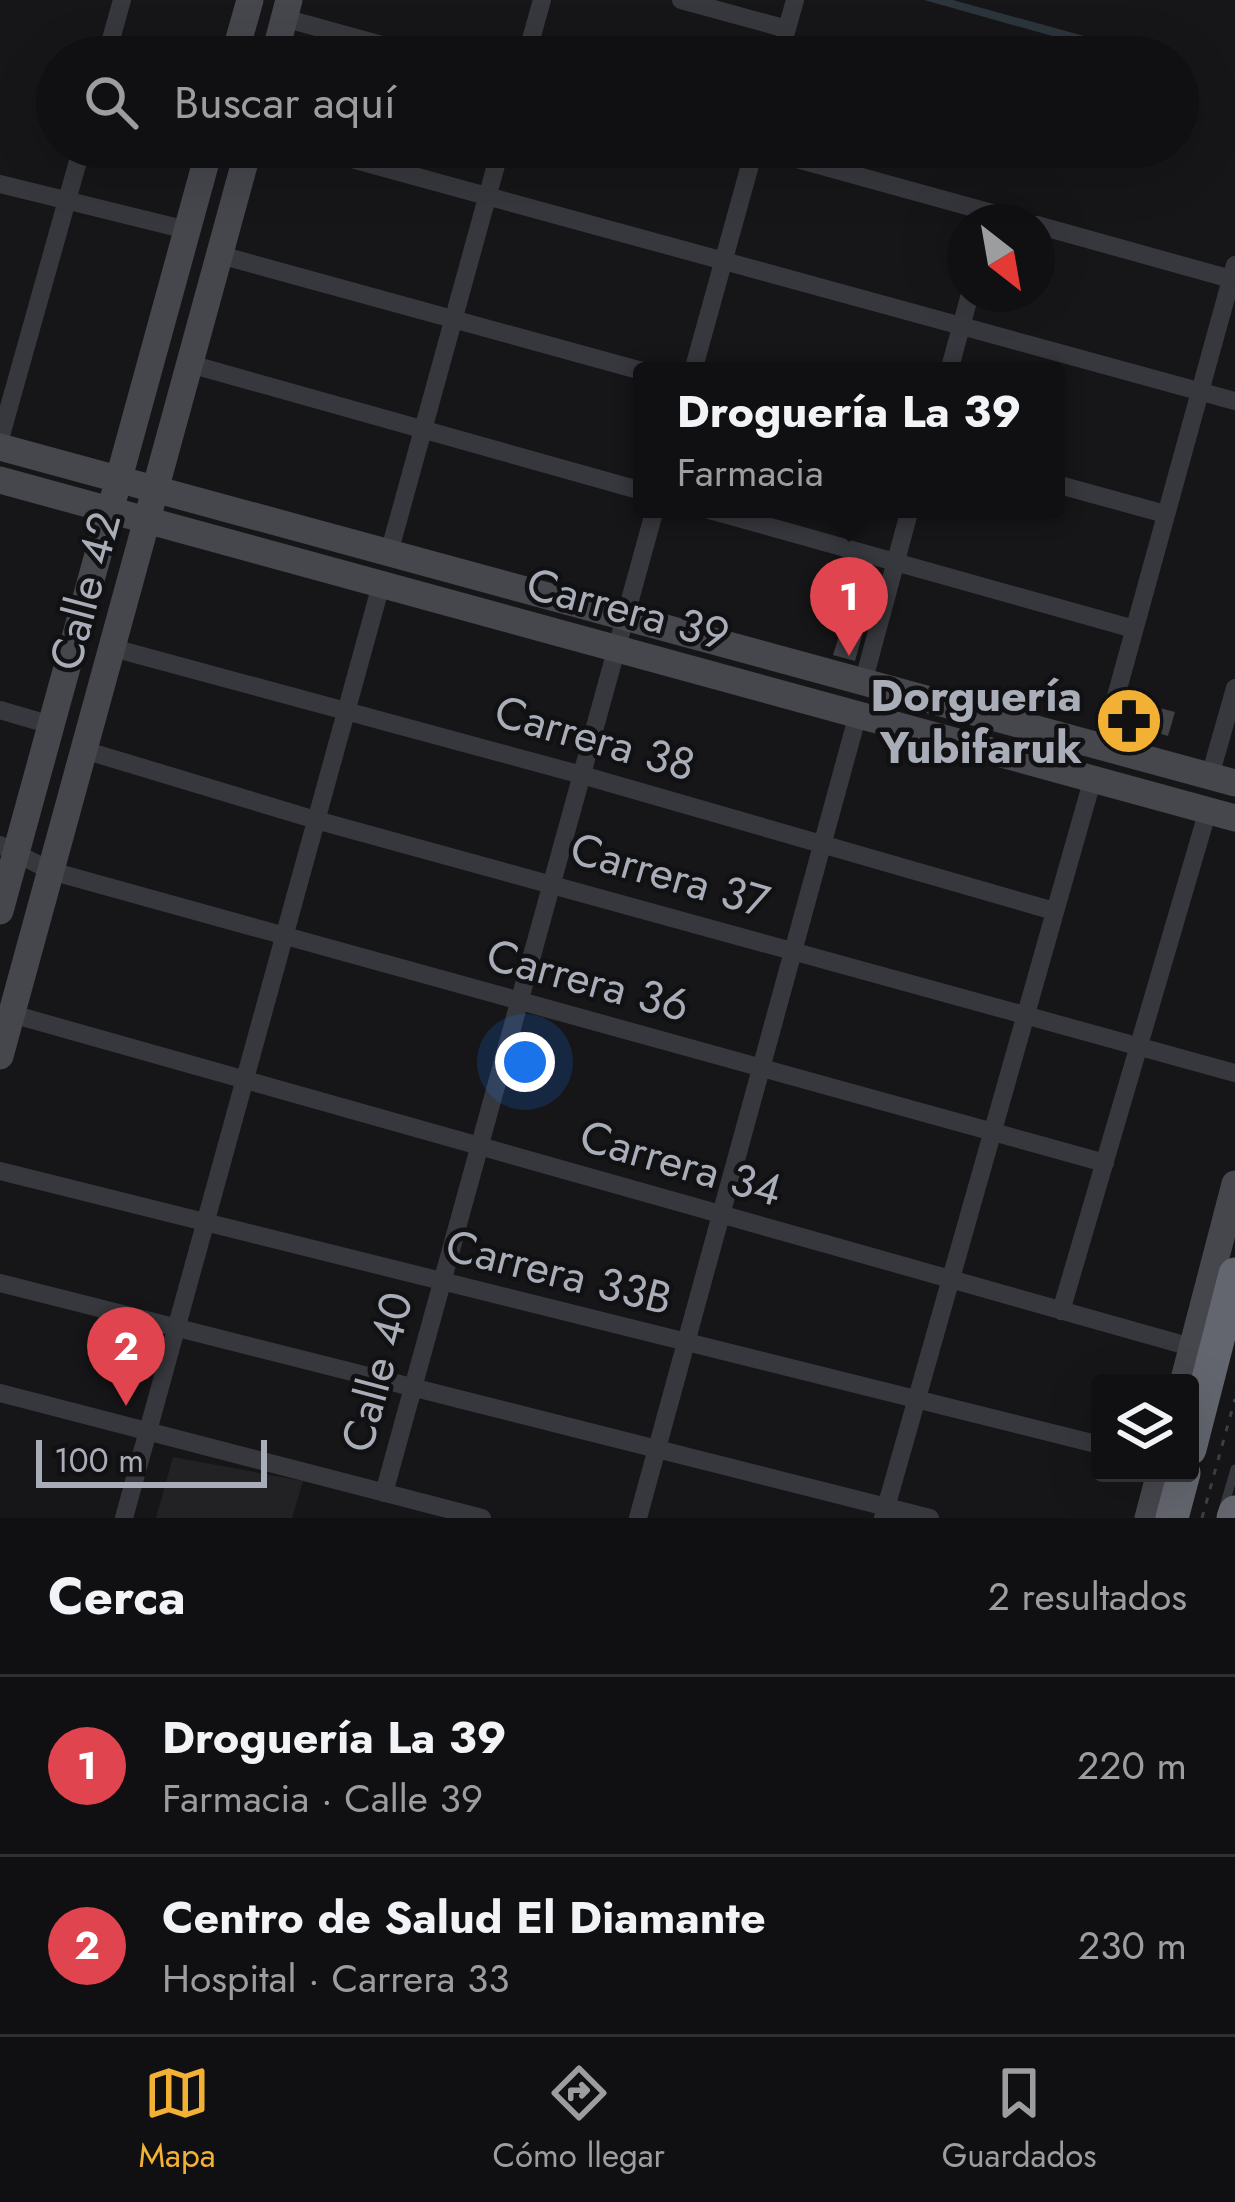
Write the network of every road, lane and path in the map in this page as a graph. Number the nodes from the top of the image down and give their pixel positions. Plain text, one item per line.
1 (122, 0) edge
2 (250, 0) edge
3 (542, 0) edge
4 (681, 0) edge
5 (795, 0) edge
6 (286, 9) edge
7 (787, 29) junction
8 (112, 36) edge
9 (240, 36) edge
10 (364, 36) edge
11 (532, 36) edge
12 (785, 36) edge
13 (76, 168) edge
14 (204, 168) edge
15 (243, 168) edge
16 (383, 168) edge
17 (495, 168) edge
18 (748, 168) edge
19 (824, 168) edge
20 (0, 184) edge
21 (487, 197) junction
22 (67, 200) junction
23 (947, 205) edge
24 (1055, 229) edge
25 (187, 230) junction
26 (220, 255) junction
27 (723, 261) junction
28 (1233, 272) edge
29 (965, 312) edge
30 (454, 320) junction
31 (961, 326) junction
32 (695, 362) edge
33 (951, 362) edge
34 (190, 364) junction
35 (633, 369) edge
36 (1199, 392) junction
37 (1235, 401) edge
38 (423, 431) junction
39 (0, 443) edge
40 (118, 479) junction
41 (0, 480) edge
42 (1065, 486) edge
43 (156, 489) junction
44 (633, 489) edge
45 (110, 510) junction
46 (1166, 514) junction
47 (652, 518) edge
48 (738, 518) edge
49 (908, 518) edge
50 (148, 520) junction
51 (389, 553) junction
52 (896, 562) junction
53 (381, 585) junction
54 (625, 616) junction
55 (1134, 629) junction
56 (113, 648) junction
57 (616, 649) junction
58 (863, 683) junction
59 (1235, 688) edge
60 (0, 710) edge
61 (346, 710) junction
62 (858, 714) junction
63 (51, 725) junction
64 (1102, 747) junction
65 (84, 750) junction
66 (582, 775) junction
67 (1093, 778) junction
68 (1222, 780) edge
69 (1221, 814) edge
70 (316, 820) junction
71 (823, 843) junction
72 (8, 849) edge
73 (51, 872) junction
74 (552, 882) junction
75 (0, 911) edge
76 (1054, 911) junction
77 (284, 937) junction
78 (793, 950) junction
79 (520, 1001) junction
80 (12, 1014) junction
81 (1026, 1016) junction
82 (1138, 1048) junction
83 (0, 1057) edge
84 (761, 1068) junction
85 (1235, 1073) edge
86 (244, 1081) junction
87 (994, 1134) junction
88 (480, 1147) junction
89 (1105, 1163) junction
90 (0, 1171) edge
91 (1235, 1184) edge
92 (721, 1215) junction
93 (205, 1224) junction
94 (1235, 1274) edge
95 (947, 1280) junction
96 (442, 1282) junction
97 (0, 1283) edge
98 (1061, 1312) junction
99 (1235, 1322) edge
100 (176, 1331) junction
101 (686, 1344) junction
102 (1191, 1347) junction
103 (1185, 1374) edge
104 (413, 1389) junction
105 (0, 1393) edge
106 (1235, 1399) edge
107 (916, 1402) junction
108 (1199, 1414) edge
109 (148, 1433) junction
110 (1091, 1443) edge
111 (656, 1450) junction
112 (1235, 1469) edge
113 (1158, 1482) edge
114 (1182, 1482) edge
115 (385, 1493) junction
116 (884, 1513) edge
117 (124, 1518) edge
118 (482, 1518) edge
119 (638, 1518) edge
120 (930, 1518) edge
121 (1148, 1518) edge
122 (1172, 1518) edge
123 (1183, 1518) edge
124 (1202, 1518) edge
125 (1222, 1518) edge

1 - 8 street
2 - 9 main road
3 - 11 street
4 - 7 street
5 - 7 street
6 - 10 street
7 - 12 street
13 - 22 street
14 - 25 main road, Calle 42
15 - 26 main road, Calle 42
16 - 21 street
17 - 21 street
18 - 27 street
19 - 23 street
20 - 22 street
21 - 27 street
21 - 30 street
22 - 25 street
22 - 39 street
24 - 28 street
25 - 40 main road, Calle 42
26 - 30 street
26 - 34 main road, Calle 42
27 - 31 street
27 - 32 street
28 - 36 street
29 - 31 street
30 - 35 street
30 - 38 street
31 - 33 street
31 - 36 street
34 - 38 street
34 - 43 main road, Calle 42
36 - 37 street
36 - 46 street
38 - 44 street
38 - 51 street
39 - 40 main road, Carrera 39
40 - 43 main road, Carrera 39
40 - 45 main road, Calle 42
41 - 45 main road, Carrera 39
42 - 46 street
43 - 50 main road, Calle 42
43 - 51 main road, Carrera 39
45 - 50 main road, Carrera 39
45 - 63 main road, Calle 42
46 - 55 street
47 - 54 street, Calle 40
48 - 52 street
49 - 52 street
50 - 53 main road, Carrera 39
50 - 56 main road, Calle 42
51 - 54 main road, Carrera 39
52 - 55 street
52 - 58 street
53 - 57 main road, Carrera 39
53 - 61 street
54 - 57 street, Calle 40
54 - 58 main road, Carrera 39
55 - 64 street
56 - 61 street, Carrera 38
56 - 65 main road, Calle 42
57 - 62 main road, Carrera 39
57 - 66 street, Calle 40
58 - 64 main road, Carrera 39
59 - 68 street
60 - 63 street
61 - 66 street, Carrera 38
61 - 70 street
62 - 67 main road, Carrera 39
62 - 71 street
63 - 72 main road, Calle 42
64 - 68 main road, Carrera 39
65 - 70 street, Carrera 37
65 - 73 main road, Calle 42
66 - 71 street, Carrera 38
66 - 74 street, Calle 40
67 - 69 main road, Carrera 39
67 - 76 street
69 - 82 street
70 - 74 street, Carrera 37
70 - 77 street
71 - 76 street, Carrera 38
71 - 78 street
72 - 73 street, Carrera 36
72 - 75 main road, Calle 42
73 - 77 street, Carrera 36
73 - 80 main road, Calle 42
74 - 78 street, Carrera 37
74 - 79 street, Calle 40
76 - 81 street
77 - 79 street, Carrera 36
77 - 86 street
78 - 81 street, Carrera 37
78 - 84 street
79 - 84 street, Carrera 36
79 - 88 street, Calle 40
80 - 83 main road, Calle 42
80 - 86 street, Carrera 34
81 - 82 street, Carrera 37
81 - 87 street
82 - 85 street, Carrera 37
82 - 89 street
84 - 87 street, Carrera 36
84 - 92 street
86 - 88 street, Carrera 34
86 - 93 street
87 - 89 street, Carrera 36
87 - 95 street
88 - 92 street, Carrera 34
88 - 96 street, Calle 40
89 - 98 street
90 - 93 street, Carrera 33B
91 - 102 main road
92 - 95 street, Carrera 34
92 - 101 street
93 - 96 street, Carrera 33B
93 - 100 street
94 - 108 highway
95 - 98 street, Carrera 34
95 - 107 street
96 - 101 street, Carrera 33B
96 - 104 street, Calle 40
97 - 100 street
98 - 102 street, Carrera 34
99 - 123 lane
100 - 104 street
100 - 109 street
101 - 107 street, Carrera 33B
101 - 111 street
102 - 103 main road
104 - 111 street
104 - 115 street, Calle 40
105 - 109 street
106 - 124 path
107 - 110 street, Carrera 33B
107 - 116 street
109 - 115 street
109 - 117 street
111 - 116 street
111 - 119 street
112 - 125 lane
113 - 121 main road
114 - 122 highway
115 - 118 street
116 - 120 street

